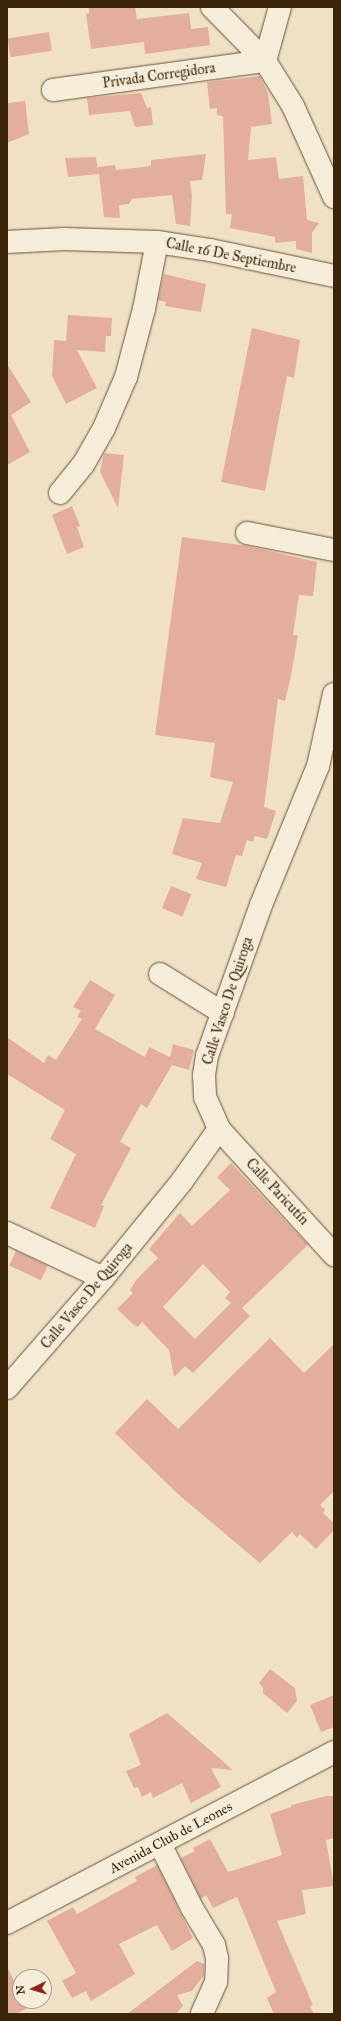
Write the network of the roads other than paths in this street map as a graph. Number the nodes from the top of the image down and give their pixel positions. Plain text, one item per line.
1 (212, 7) edge
2 (280, 7) edge
3 (265, 61) junction
4 (53, 90) dead end
5 (334, 197) edge
6 (7, 242) edge
7 (157, 242) junction
8 (334, 276) edge
9 (60, 493) dead end
10 (246, 533) dead end
11 (334, 550) edge
12 (334, 694) edge
13 (160, 974) dead end
14 (223, 1013) junction
15 (219, 1129) junction
16 (7, 1233) edge
17 (334, 1255) edge
18 (103, 1278) junction
19 (8, 1386) edge
20 (334, 1752) edge
21 (160, 1844) junction
22 (7, 1923) edge
23 (202, 2014) edge

1 - 3 street
2 - 3 street
3 - 4 street, Privada Corregidora
3 - 5 street
6 - 7 street, Calle 16 De Septiembre
7 - 8 street, Calle 16 De Septiembre
7 - 9 street
10 - 11 street
12 - 14 street, Calle Vasco De Quiroga
13 - 14 street
14 - 15 street, Calle Vasco De Quiroga
15 - 17 street, Calle Paricutín
15 - 18 street, Calle Vasco De Quiroga
16 - 18 street
18 - 19 street, Calle Vasco De Quiroga
20 - 21 street, Avenida Club de Leones
21 - 22 street, Avenida Club de Leones
21 - 23 street

